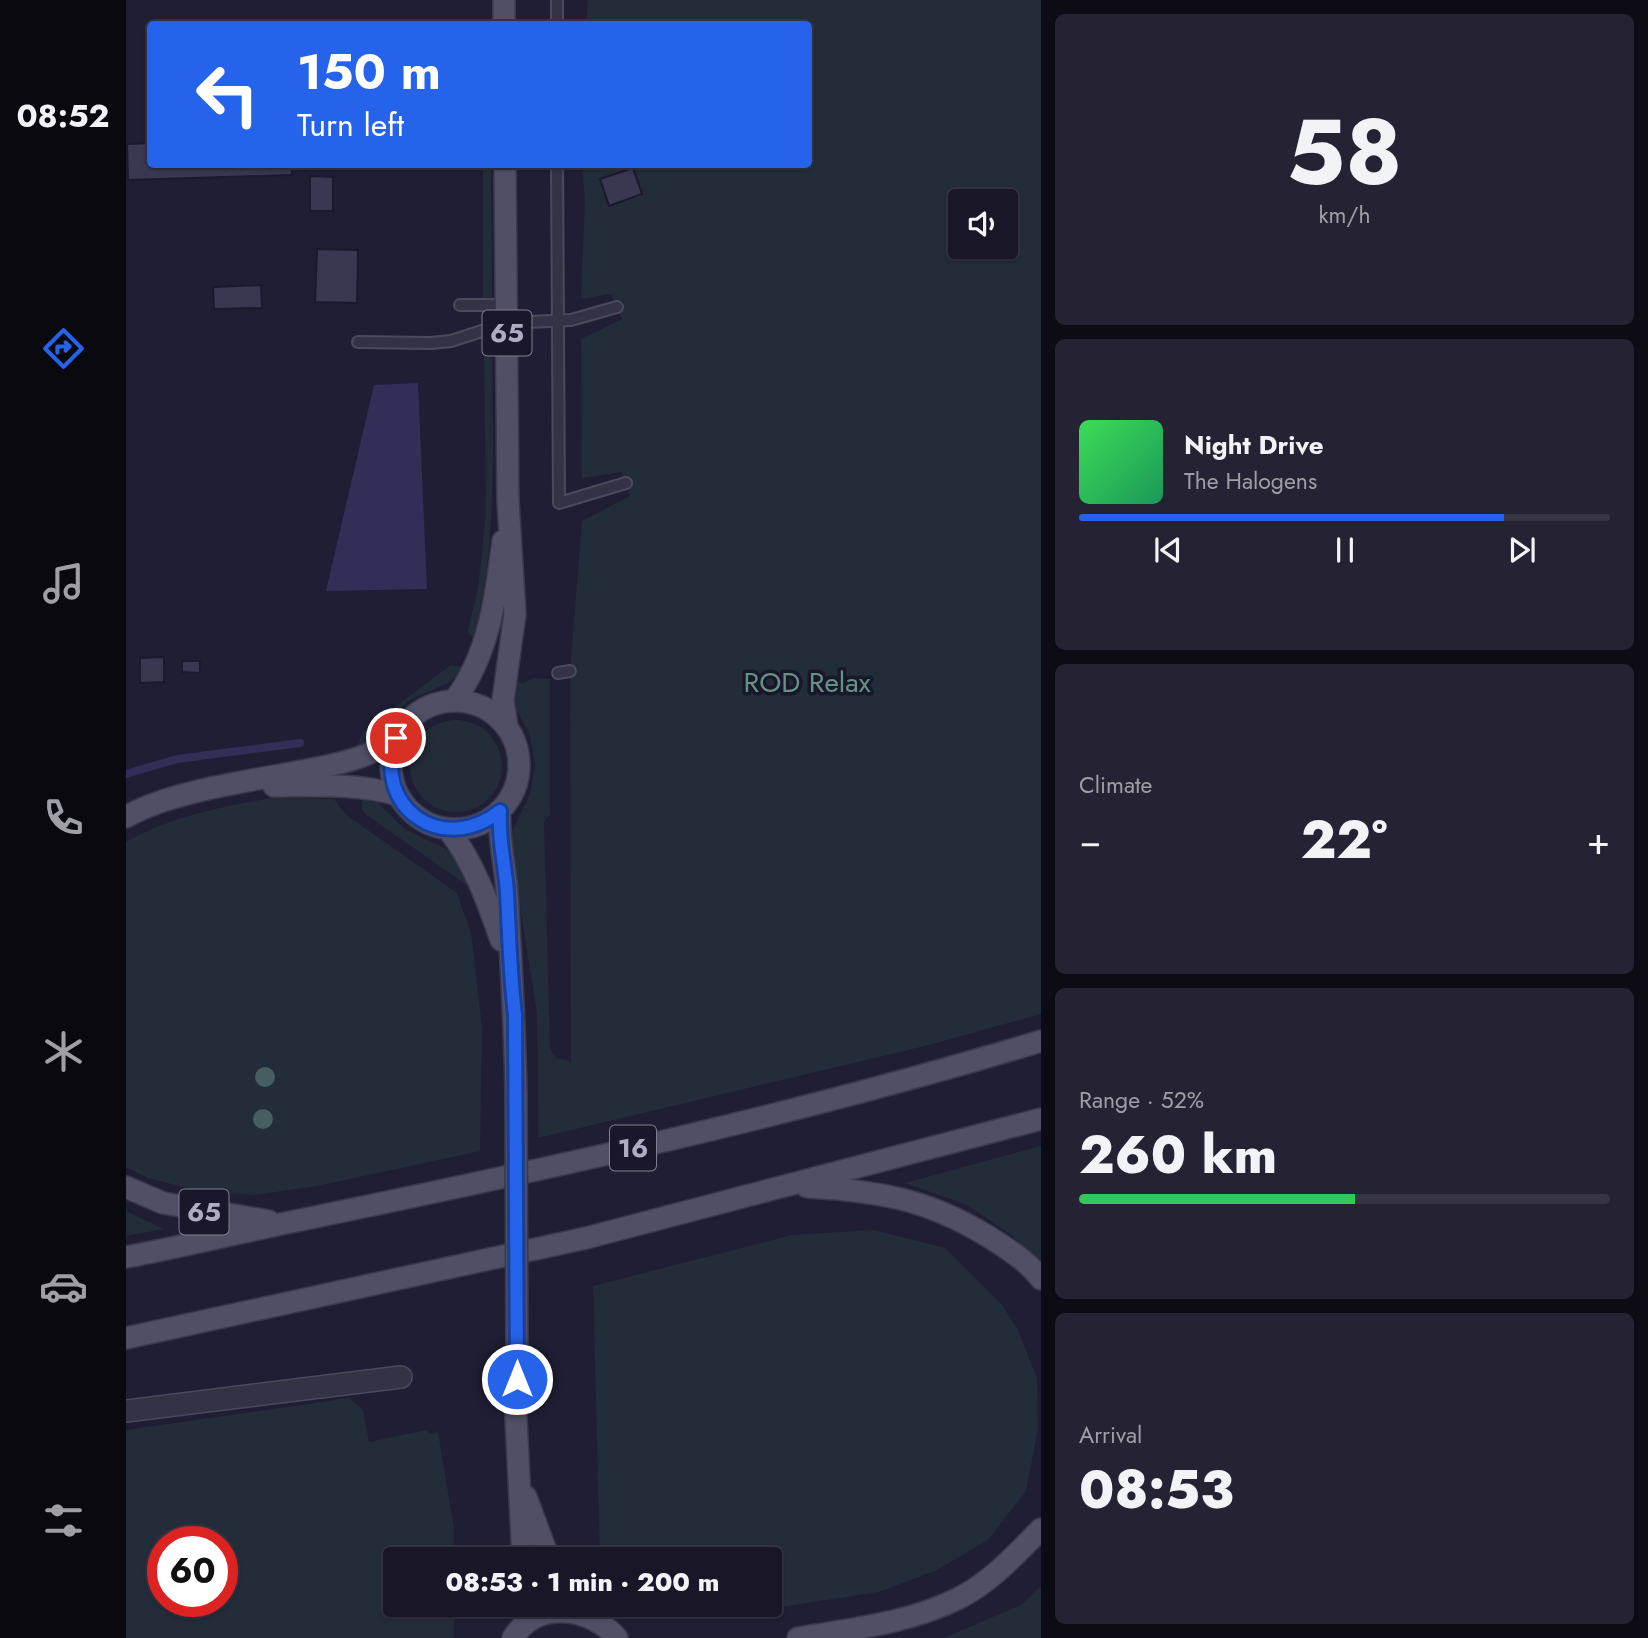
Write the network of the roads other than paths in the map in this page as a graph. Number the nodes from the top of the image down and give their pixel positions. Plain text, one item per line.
1 (504, 0) edge
2 (557, 0) edge
3 (504, 21) edge
4 (557, 21) edge
5 (505, 168) edge
6 (557, 168) edge
7 (460, 305) dead end
8 (617, 307) dead end
9 (506, 314) junction
10 (558, 322) junction
11 (358, 342) dead end
12 (626, 483) dead end
13 (508, 501) junction
14 (570, 671) dead end
15 (558, 673) dead end
16 (454, 701) junction
17 (507, 727) junction
18 (396, 738) junction
19 (237, 785) junction
20 (398, 795) junction
21 (500, 811) junction
22 (126, 817) edge
23 (448, 829) junction
24 (509, 960) junction
25 (1041, 1041) edge
26 (1041, 1119) edge
27 (788, 1186) junction
28 (126, 1187) edge
29 (285, 1223) junction
30 (126, 1257) edge
31 (1041, 1279) edge
32 (126, 1338) edge
33 (401, 1377) dead end
34 (126, 1411) edge
35 (519, 1479) junction
36 (1041, 1529) edge
37 (522, 1547) edge
38 (544, 1547) edge
39 (592, 1617) edge
40 (617, 1638) edge
41 (798, 1638) edge

1 - 3 main road
2 - 4 lane
5 - 9 main road, 65
6 - 10 lane
7 - 9 lane
8 - 10 lane
9 - 10 lane
9 - 11 lane
9 - 13 main road, 65
10 - 12 lane
13 - 16 main road, 65
13 - 17 main road, 65
14 - 15 lane
16 - 17 main road
16 - 18 main road
17 - 21 main road, 65
18 - 19 main road
18 - 20 main road
19 - 20 main road
19 - 22 main road
20 - 23 main road
21 - 23 main road
21 - 24 main road, 65
23 - 24 main road, 65
24 - 35 main road, 65, bridge
25 - 29 main road, 16
26 - 27 main road
27 - 31 main road
27 - 32 main road
28 - 29 main road, 65
29 - 30 main road, 16
33 - 34 street
35 - 37 main road, 65
35 - 38 main road, 65
36 - 41 main road
39 - 40 main road

